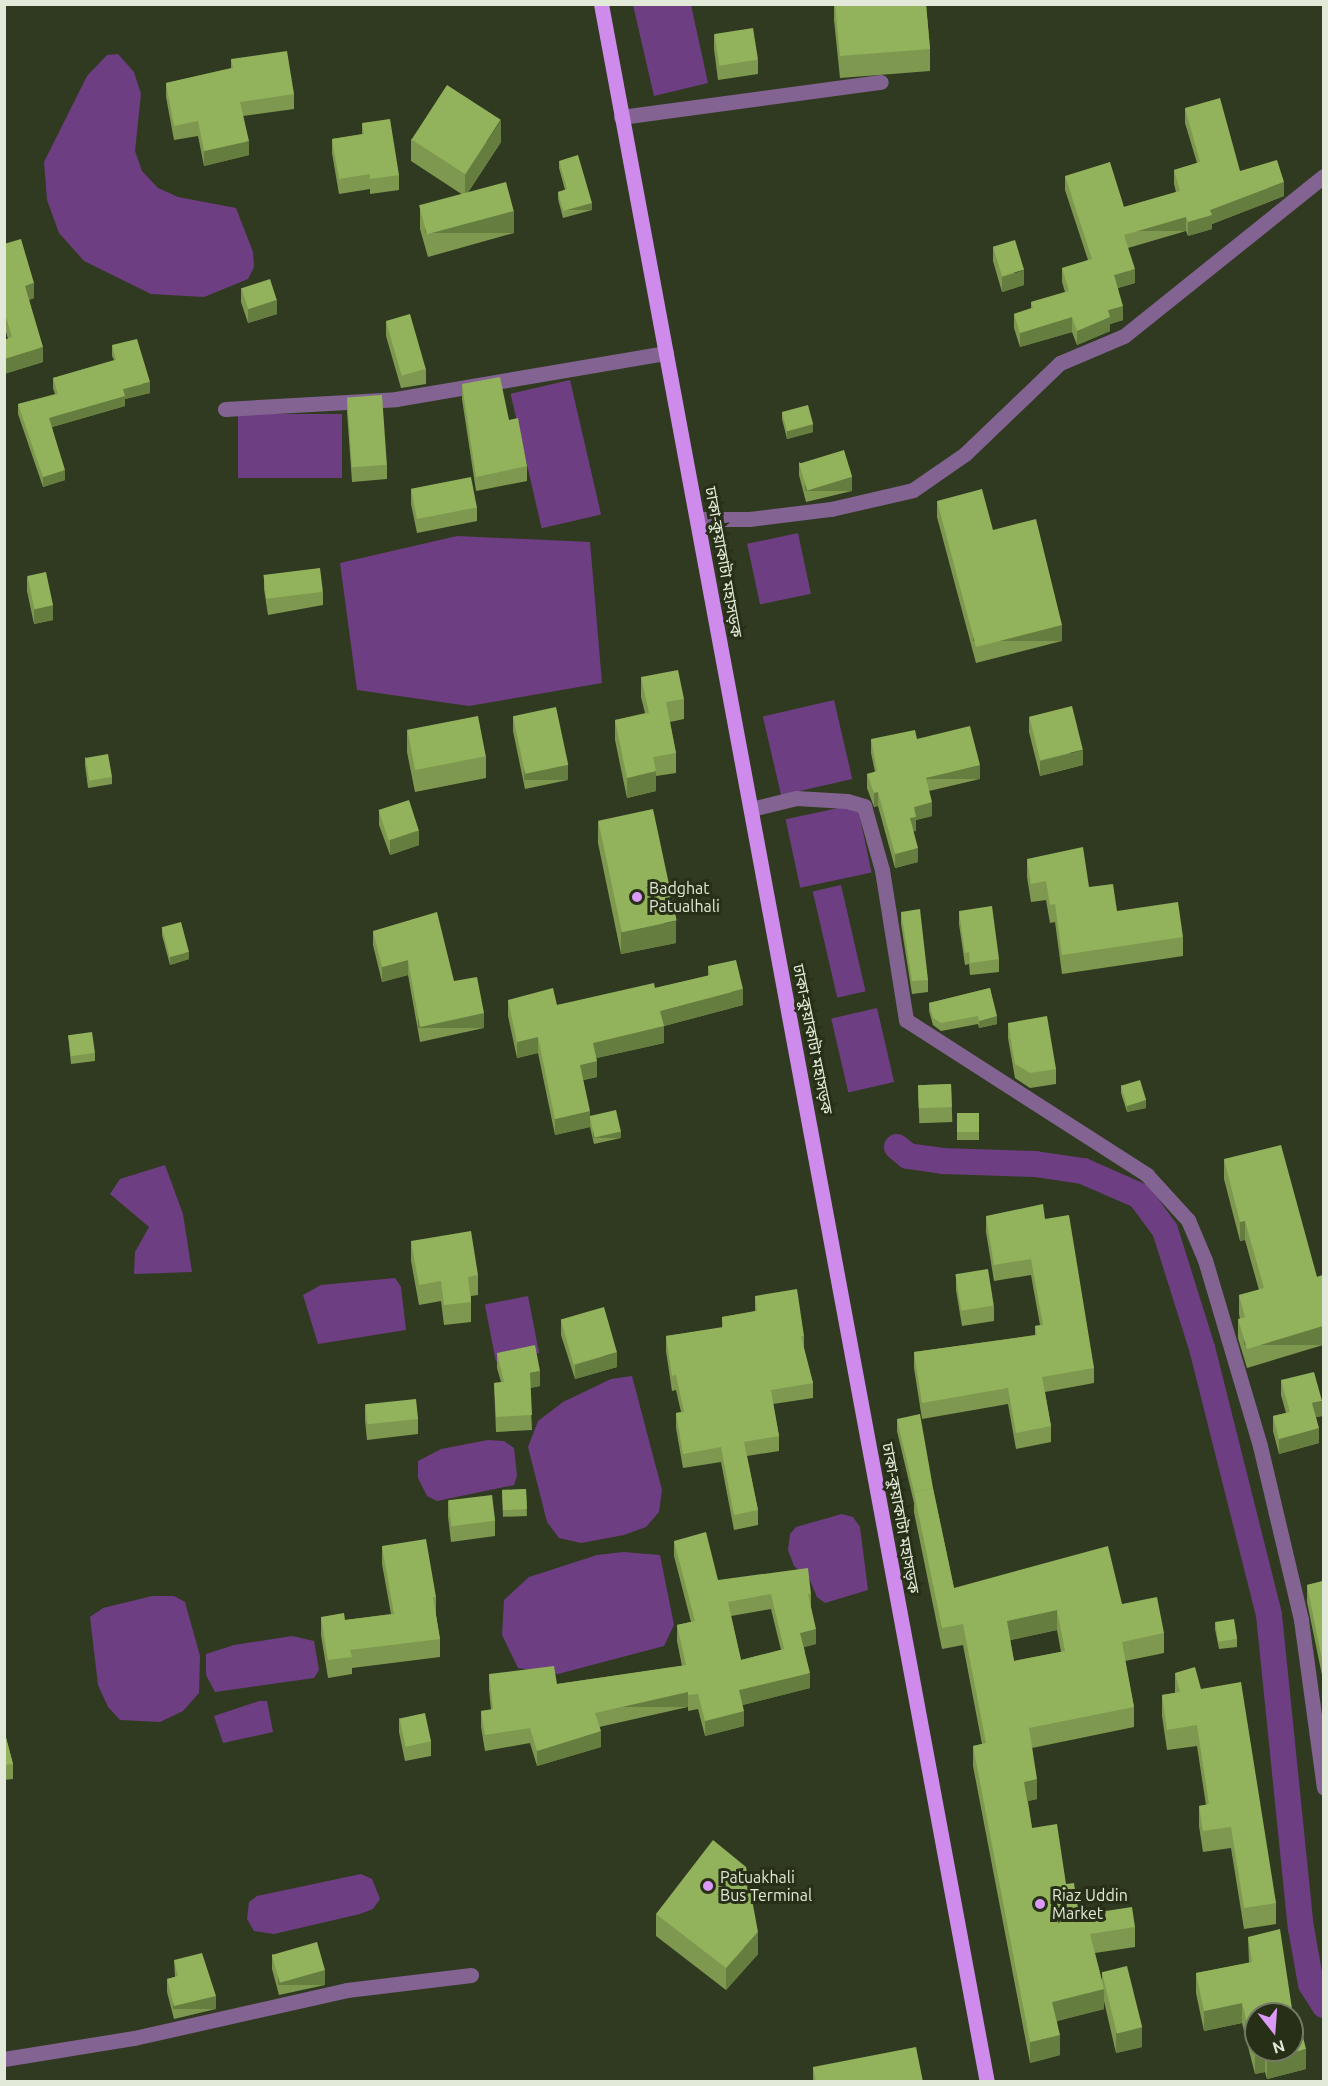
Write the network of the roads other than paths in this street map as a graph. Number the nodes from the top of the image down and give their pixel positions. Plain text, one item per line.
1 (601, 4) edge
2 (881, 82) dead end
3 (621, 117) junction
4 (1323, 176) edge
5 (666, 353) junction
6 (225, 409) dead end
7 (699, 519) junction
8 (751, 809) junction
9 (1318, 1699) edge
10 (1323, 1787) edge
11 (471, 1975) dead end
12 (4, 2059) edge
13 (987, 2082) edge

1 - 3 main road, ঢাকা-কুয়াকাটা মহাসড়ক
2 - 3 street
3 - 5 main road, ঢাকা-কুয়াকাটা মহাসড়ক
4 - 7 street
5 - 6 street
5 - 7 main road, ঢাকা-কুয়াকাটা মহাসড়ক
7 - 8 main road, ঢাকা-কুয়াকাটা মহাসড়ক
8 - 9 street
8 - 13 main road, ঢাকা-কুয়াকাটা মহাসড়ক
9 - 10 street
11 - 12 street

